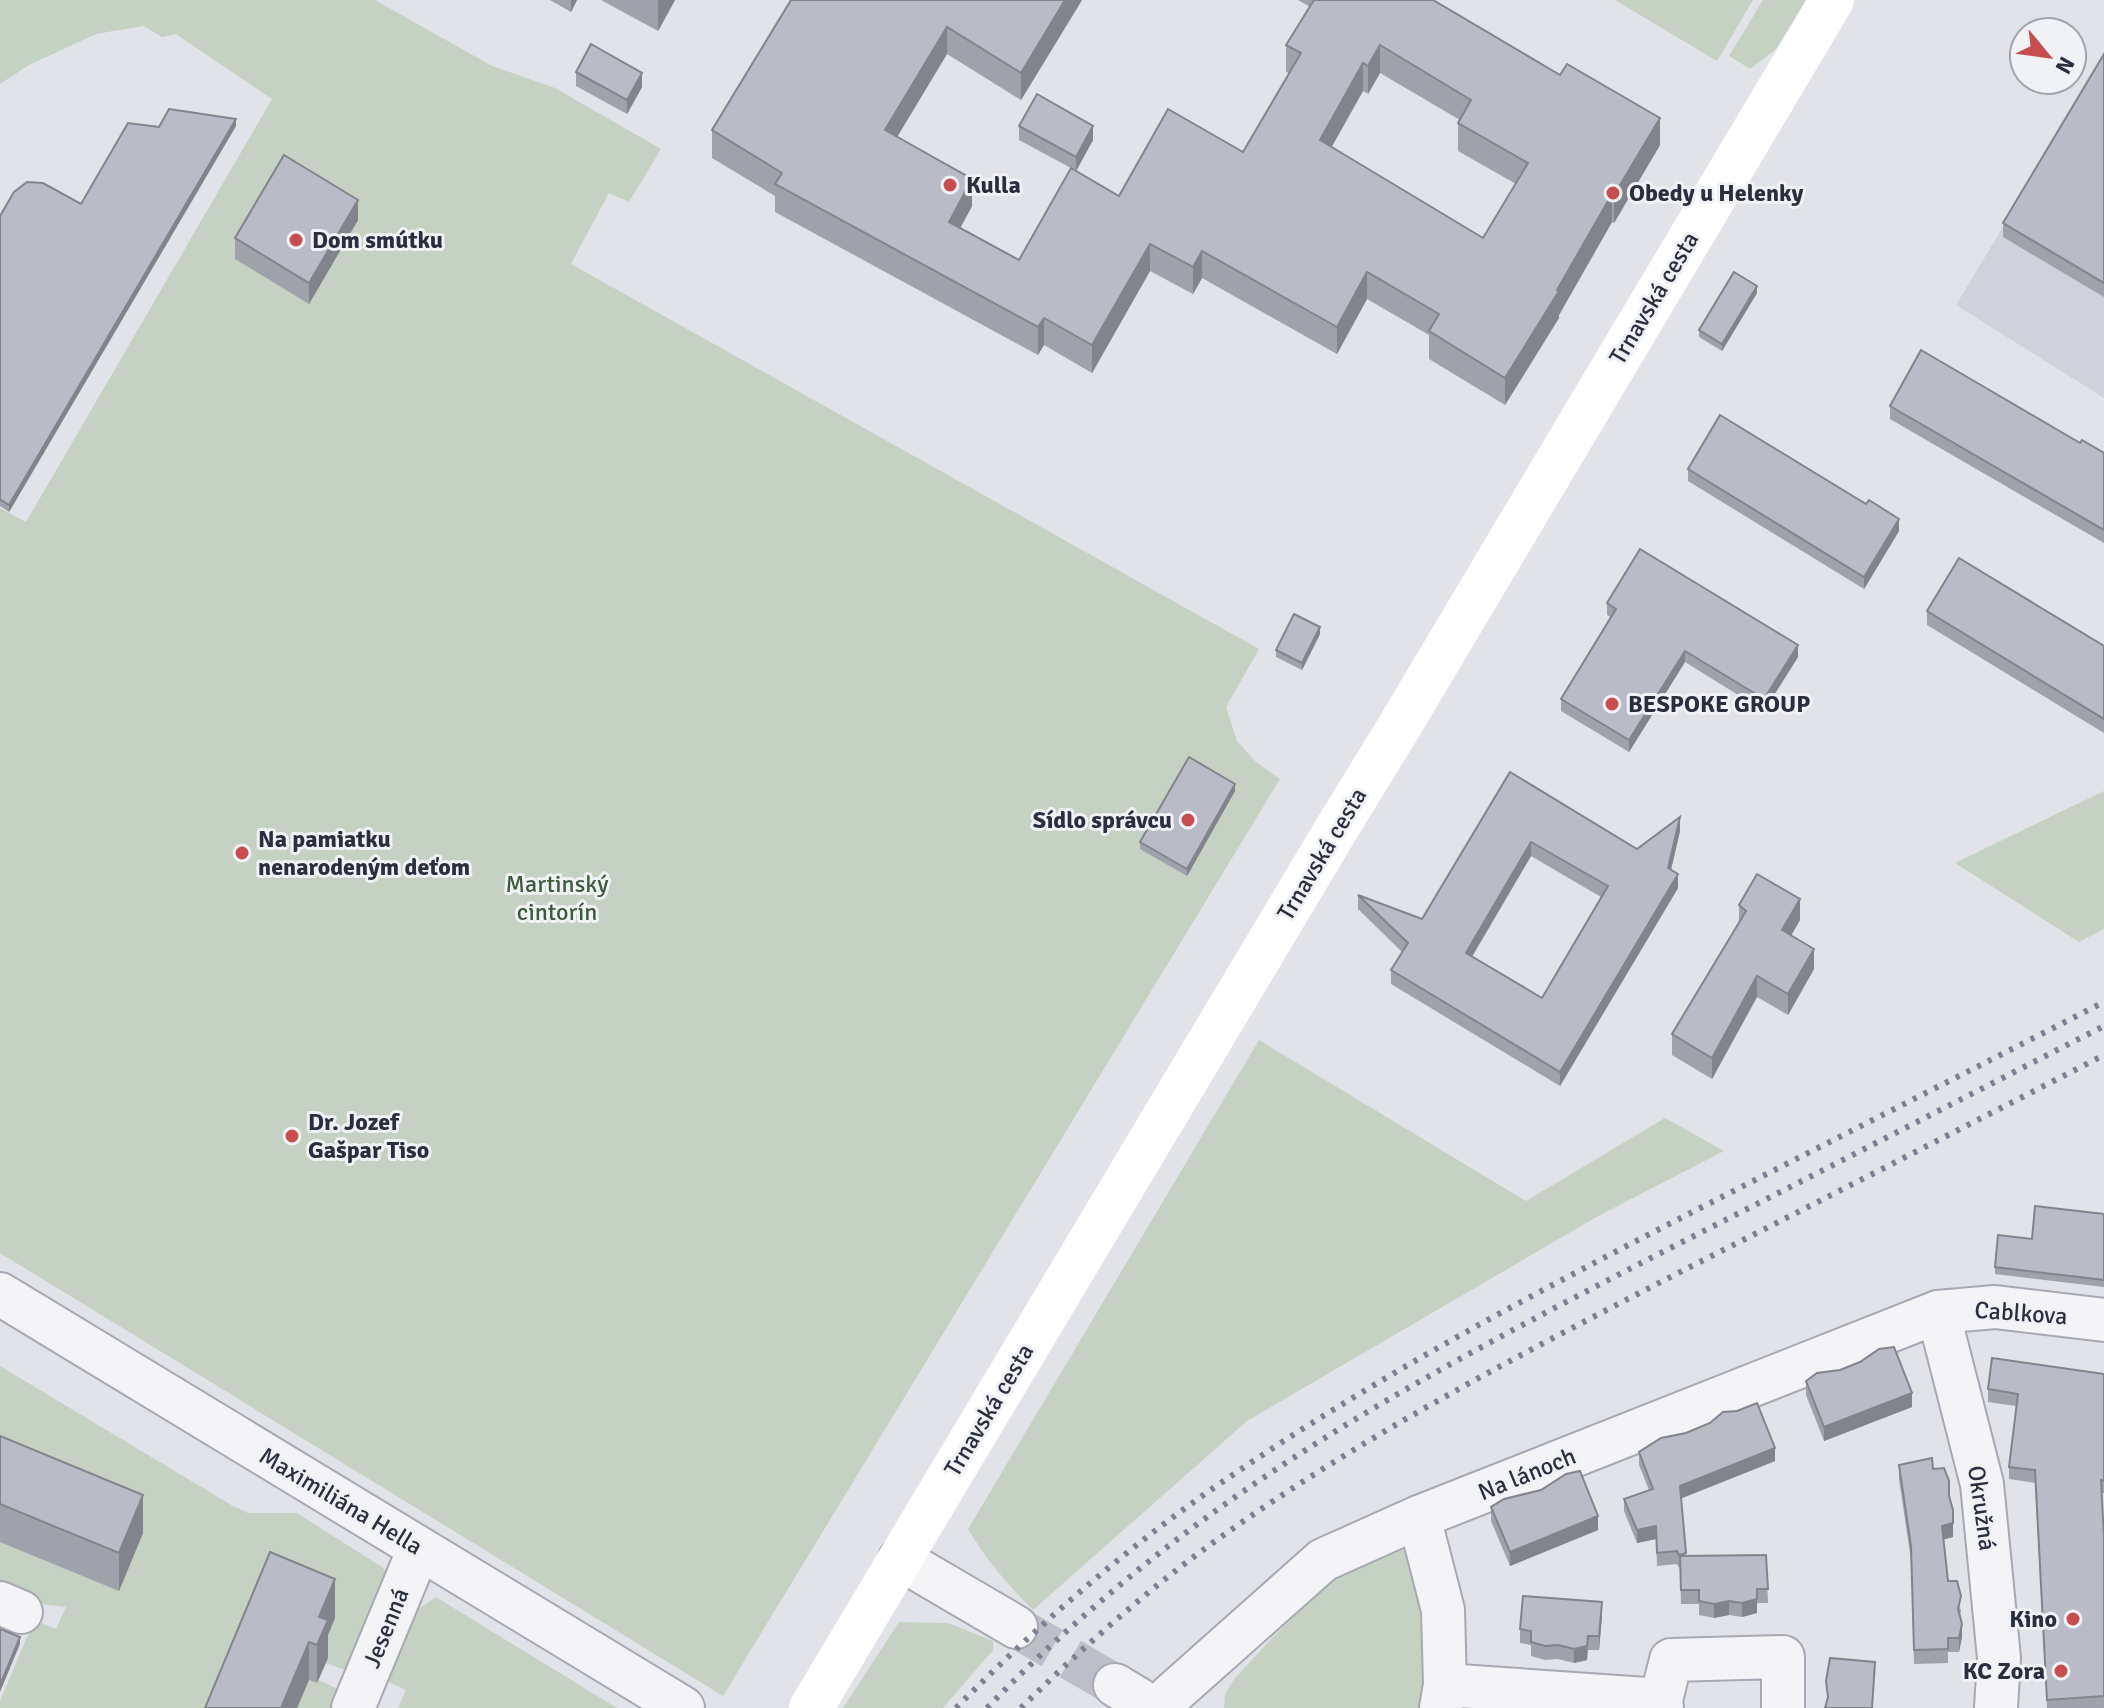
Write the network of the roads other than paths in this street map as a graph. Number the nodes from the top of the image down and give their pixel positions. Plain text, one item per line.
1 (1832, 0) edge
2 (0, 1294) edge
3 (1938, 1312) junction
4 (2104, 1320) edge
5 (1419, 1517) junction
6 (419, 1549) junction
7 (900, 1559) junction
8 (1016, 1627) tunnel mouth
9 (1115, 1685) tunnel mouth
10 (1443, 1697) edge
11 (1662, 1704) edge
12 (353, 1708) edge
13 (683, 1708) edge
14 (811, 1708) edge
15 (1153, 1708) edge
16 (1160, 1708) edge
17 (1783, 1708) edge
18 (1996, 1708) edge

1 - 7 main road, Trnavská cesta
2 - 6 street, Maximiliána Hella
3 - 4 street, Cablkova
3 - 5 street, Na lánoch
3 - 18 street, Okružná
5 - 10 street
5 - 16 street, Na lánoch
6 - 12 street, Jesenná
6 - 13 street, Maximiliána Hella
7 - 8 street
7 - 14 main road, Trnavská cesta
9 - 15 street
10 - 11 street
11 - 17 street

